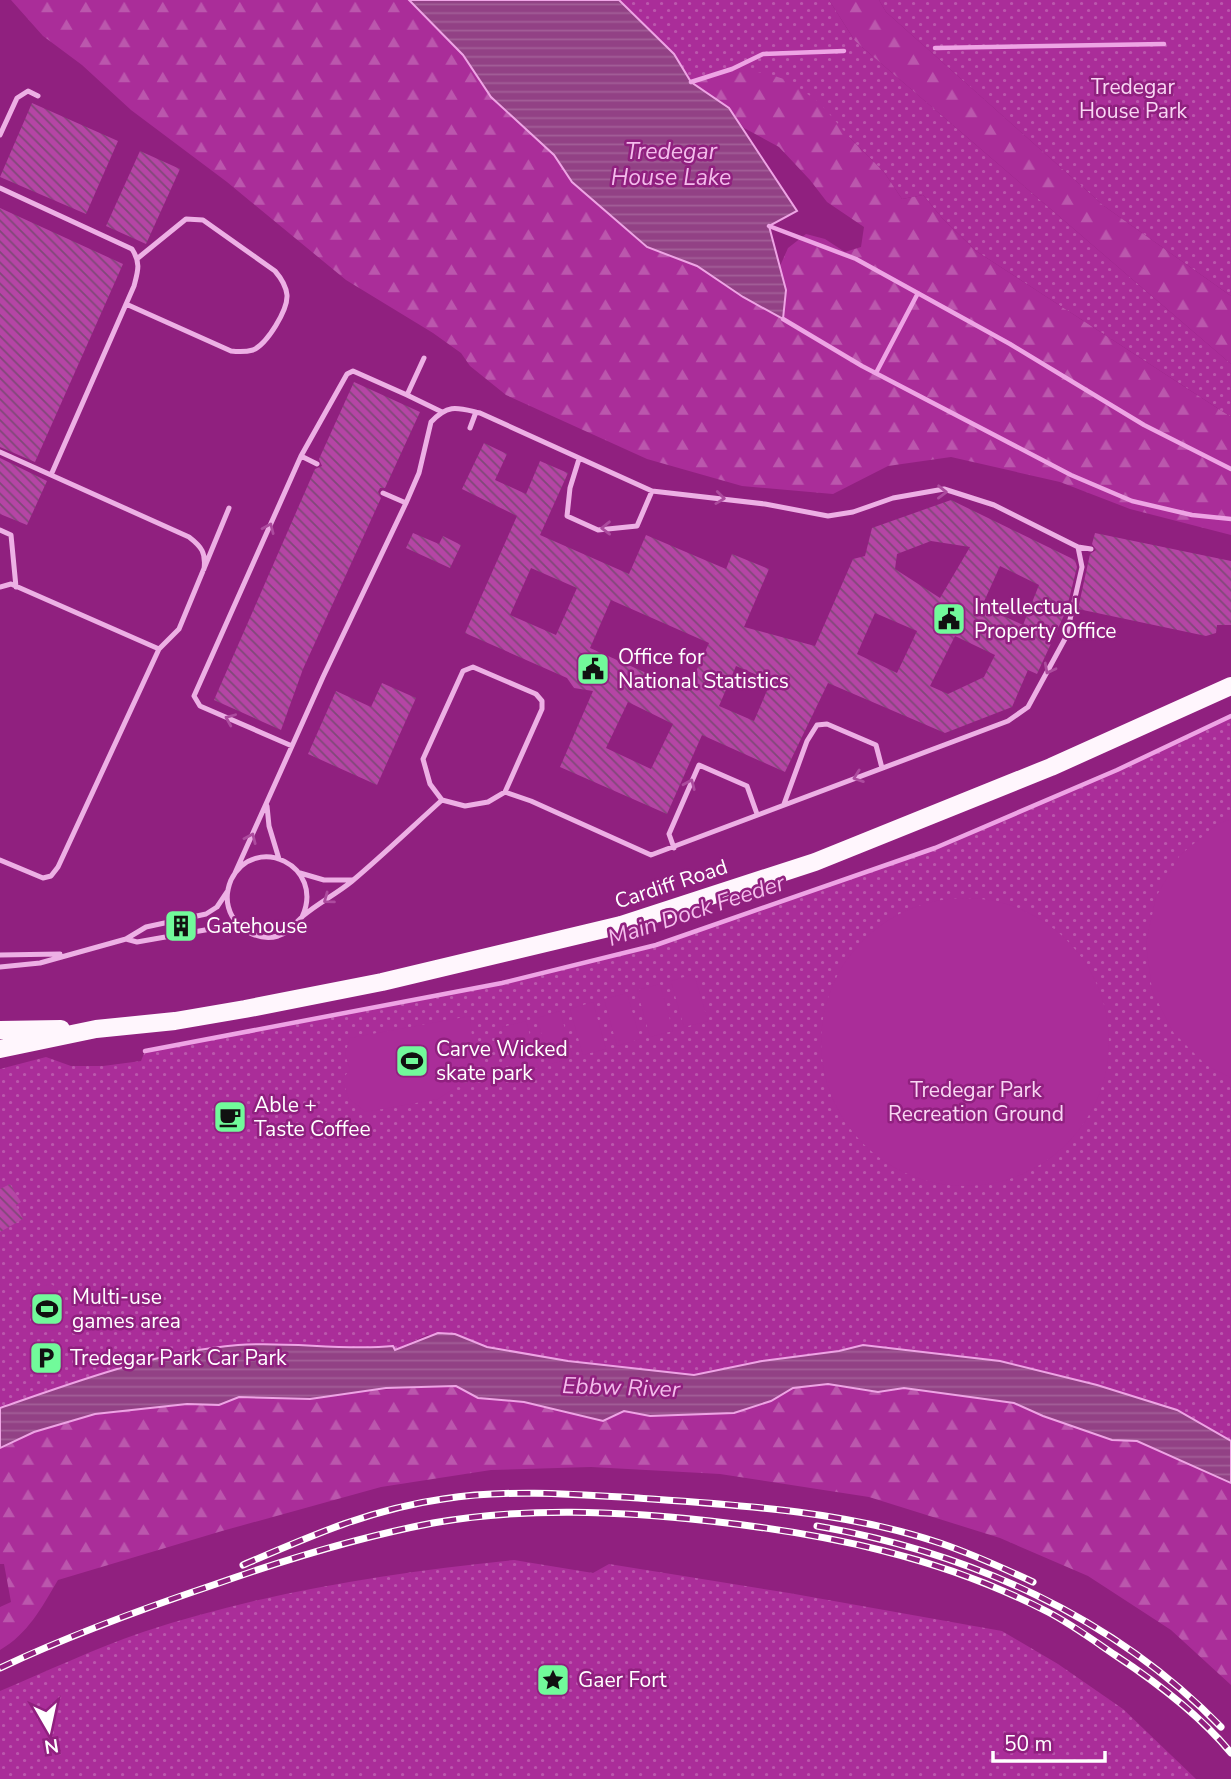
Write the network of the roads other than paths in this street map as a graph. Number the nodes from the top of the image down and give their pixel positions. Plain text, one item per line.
1 (38, 96) dead end
2 (0, 135) edge
3 (0, 188) edge
4 (138, 258) junction
5 (126, 304) junction
6 (424, 358) dead end
7 (407, 395) junction
8 (442, 412) junction
9 (476, 412) junction
10 (470, 428) dead end
11 (0, 452) edge
12 (301, 456) junction
13 (579, 459) junction
14 (317, 464) dead end
15 (51, 475) junction
16 (652, 492) junction
17 (383, 493) dead end
18 (406, 503) junction
19 (229, 508) dead end
20 (0, 530) edge
21 (1078, 547) junction
22 (1091, 550) dead end
23 (204, 569) junction
24 (0, 587) edge
25 (16, 587) junction
26 (159, 649) junction
27 (1231, 686) edge
28 (292, 746) junction
29 (882, 768) junction
30 (505, 792) junction
31 (442, 800) junction
32 (267, 803) junction
33 (784, 804) junction
34 (757, 814) junction
35 (674, 848) junction
36 (279, 859) junction
37 (0, 860) edge
38 (235, 873) junction
39 (300, 873) junction
40 (354, 880) junction
41 (228, 892) junction
42 (302, 917) junction
43 (243, 929) junction
44 (126, 939) junction
45 (67, 953) junction
46 (0, 956) edge
47 (0, 967) edge
48 (96, 1029) junction
49 (0, 1030) edge
50 (0, 1049) edge

1 - 2 lane
3 - 4 lane
4 - 5 lane
4 - 5 lane
5 - 15 lane
6 - 7 lane
7 - 8 lane
7 - 12 lane
8 - 9 lane
8 - 18 lane
9 - 10 lane
9 - 13 lane
11 - 15 lane
12 - 14 lane
28 -> 12 lane
13 - 16 lane
16 -> 13 lane
15 - 23 lane
16 -> 21 lane
17 - 18 lane
18 - 28 lane
19 - 23 lane
20 - 25 lane
21 - 22 lane
21 -> 29 lane
23 - 26 lane
24 - 25 lane
25 - 26 lane
26 - 37 lane
27 - 48 main road, Cardiff Road
28 - 32 lane
29 -> 33 lane
29 - 33 lane
30 - 31 lane
30 - 31 lane
30 - 35 lane
31 - 40 lane
32 - 36 lane
38 -> 32 lane
33 - 34 lane
34 - 35 lane
35 -> 34 lane
36 - 38 lane
36 - 39 lane
38 - 41 lane
39 - 40 lane
39 - 42 lane
40 -> 42 lane
41 - 43 lane
41 - 44 lane
42 - 43 lane
43 - 44 lane
44 - 45 lane
45 - 46 lane
45 - 47 lane
48 - 49 main road, Cardiff Road
48 - 50 main road, Cardiff Road

